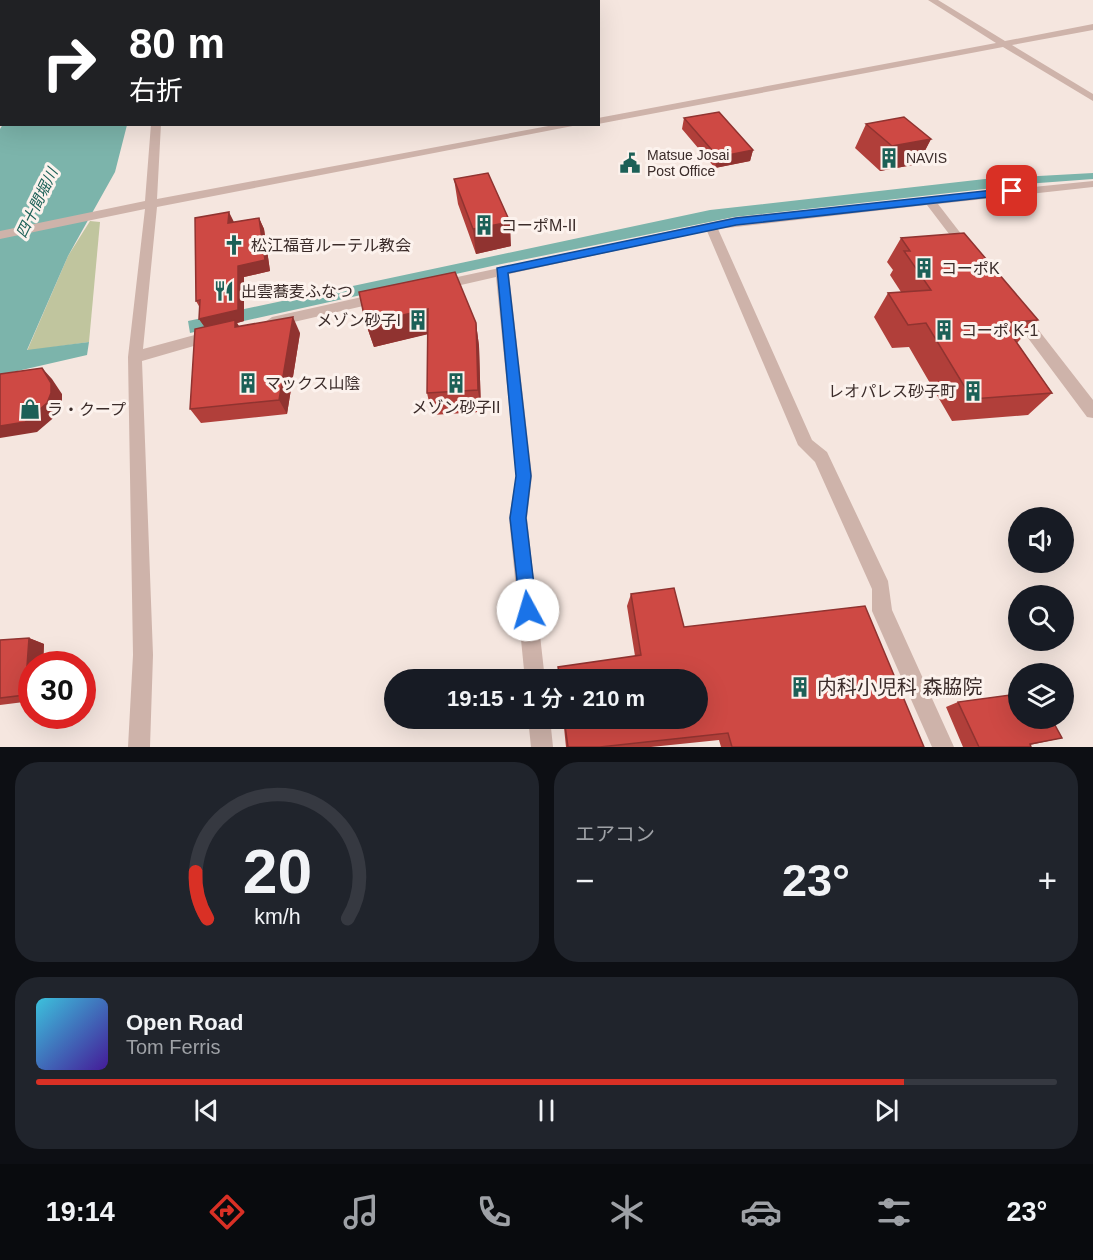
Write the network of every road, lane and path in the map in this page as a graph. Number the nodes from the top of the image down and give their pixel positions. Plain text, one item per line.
1 (932, 0) edge
2 (1093, 27) edge
3 (1006, 43) junction
4 (1093, 98) edge
5 (600, 121) edge
6 (156, 126) edge
7 (572, 126) edge
8 (1093, 184) edge
9 (929, 200) junction
10 (151, 204) junction
11 (711, 226) junction
12 (0, 235) edge
13 (972, 255) edge
14 (501, 271) junction
15 (420, 289) edge
16 (396, 294) edge
17 (1008, 301) edge
18 (256, 326) edge
19 (233, 331) edge
20 (135, 357) junction
21 (1093, 412) edge
22 (534, 669) edge
23 (540, 729) edge
24 (140, 747) edge
25 (542, 747) edge
26 (943, 747) edge

1 - 3 street
2 - 3 street
3 - 4 street
3 - 5 street
6 - 10 street
7 - 10 street
8 - 9 street
9 - 11 street
9 - 13 street
10 - 12 street
10 - 20 street
11 - 14 street
11 - 26 street
14 - 15 street
14 - 22 street
16 - 18 street
17 - 21 street
19 - 20 street
20 - 24 street
23 - 25 street

